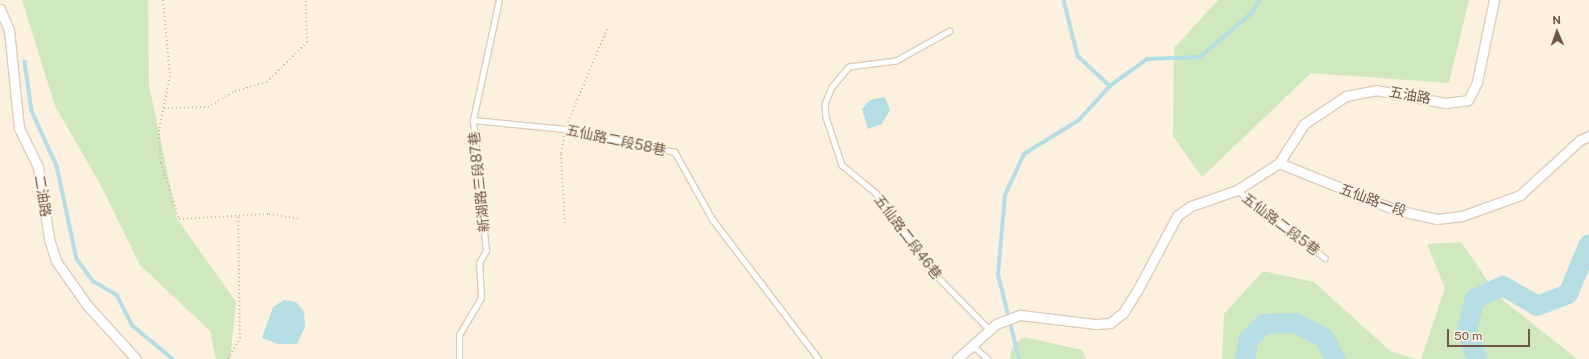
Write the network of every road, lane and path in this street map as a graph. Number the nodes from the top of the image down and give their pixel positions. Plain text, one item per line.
1 (163, 0) edge
2 (306, 0) edge
3 (499, 0) edge
4 (1494, 0) edge
5 (0, 9) edge
6 (607, 29) dead end
7 (950, 32) dead end
8 (164, 108) junction
9 (472, 120) junction
10 (565, 129) junction
11 (1589, 136) edge
12 (1279, 163) junction
13 (1237, 190) junction
14 (238, 216) junction
15 (300, 219) dead end
16 (565, 226) dead end
17 (1325, 258) dead end
18 (992, 326) junction
19 (972, 345) junction
20 (136, 359) edge
21 (228, 359) edge
22 (459, 359) edge
23 (819, 359) edge
24 (957, 359) edge
25 (988, 359) edge

1 - 8 path
2 - 8 path
3 - 9 lane, 新湖路三段87巷
4 - 12 street, 五油路
5 - 20 street, 二油路
6 - 10 path
7 - 18 lane, 五仙路二段46巷
8 - 14 path
9 - 10 lane, 五仙路二段58巷
9 - 22 lane, 新湖路三段87巷
10 - 16 path
10 - 23 lane, 五仙路二段58巷
11 - 12 street, 五仙路一段
12 - 13 street
13 - 17 lane, 五仙路二段5巷
13 - 18 street
14 - 15 path
14 - 21 path
18 - 19 street
19 - 24 street
19 - 25 lane

